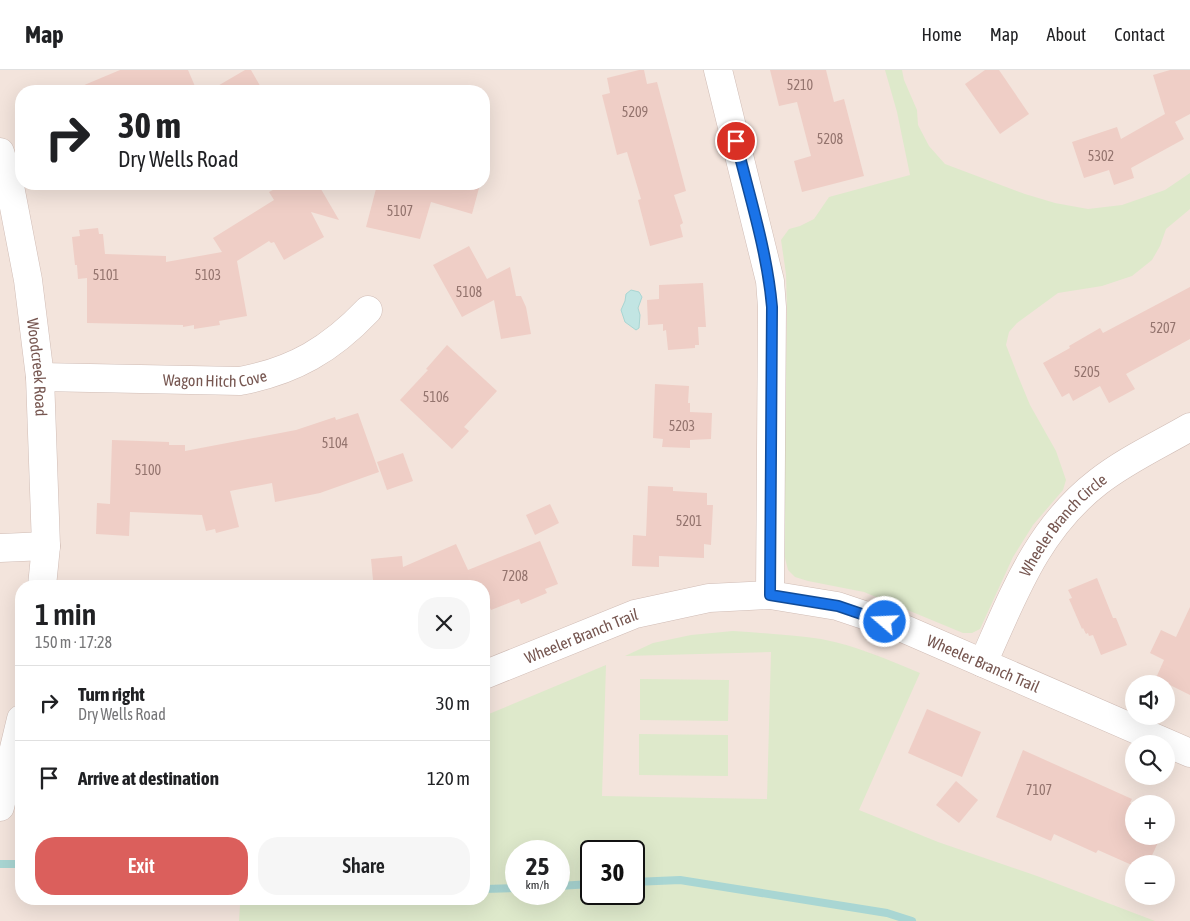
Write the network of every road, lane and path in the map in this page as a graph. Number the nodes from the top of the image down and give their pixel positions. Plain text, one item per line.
1 (718, 70) edge
2 (0, 152) edge
3 (368, 310) dead end
4 (40, 377) junction
5 (1190, 428) edge
6 (46, 546) junction
7 (0, 548) edge
8 (43, 580) edge
9 (770, 595) junction
10 (983, 664) junction
11 (490, 673) edge
12 (15, 748) edge
13 (1190, 753) edge
14 (0, 807) edge

1 - 9 street
2 - 4 street, Woodcreek Road
3 - 4 street, Wagon Hitch Cove
4 - 6 street, Woodcreek Road
5 - 10 street, Wheeler Branch Circle
6 - 7 street
6 - 8 street, Woodcreek Road
9 - 10 street, Wheeler Branch Trail
9 - 11 street, Wheeler Branch Trail
10 - 13 street, Wheeler Branch Trail
12 - 14 street

